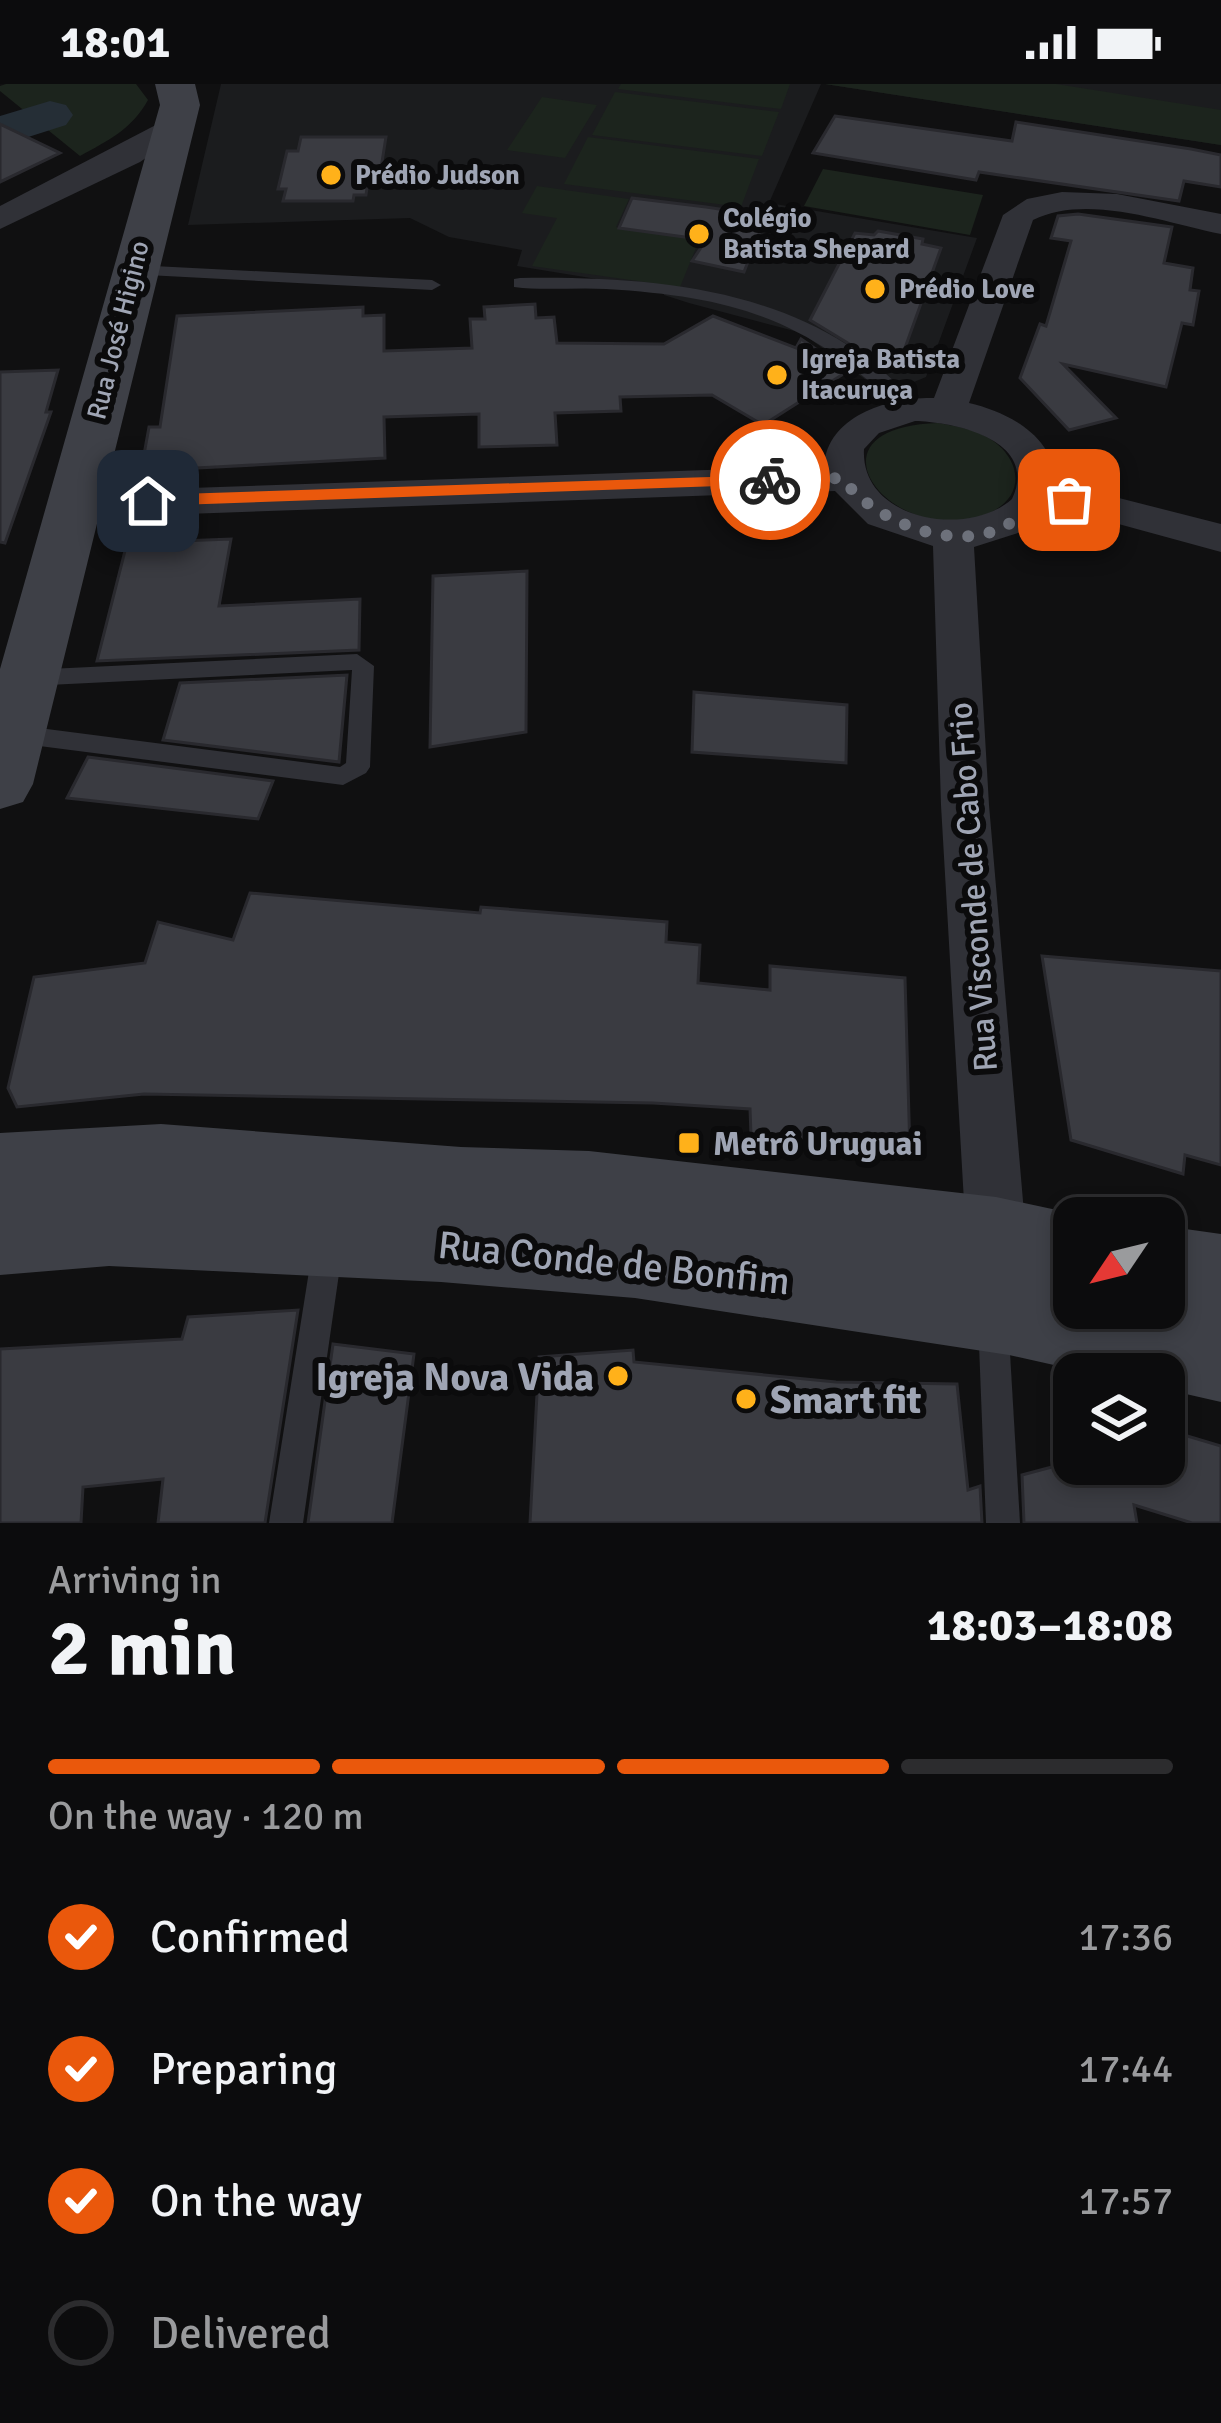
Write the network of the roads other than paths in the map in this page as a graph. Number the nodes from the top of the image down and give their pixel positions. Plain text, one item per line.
1 (175, 94) edge
2 (0, 219) edge
3 (1221, 224) edge
4 (134, 270) junction
5 (520, 283) dead end
6 (432, 286) dead end
7 (929, 410) junction
8 (842, 478) junction
9 (1039, 490) junction
10 (74, 506) junction
11 (953, 537) junction
12 (1221, 538) edge
13 (14, 732) edge
14 (0, 1170) edge
15 (0, 1236) edge
16 (329, 1238) junction
17 (1053, 1256) edge
18 (1185, 1269) edge
19 (994, 1273) junction
20 (1221, 1275) edge
21 (1221, 1359) edge
22 (286, 1523) edge
23 (1004, 1523) edge

1 - 2 street
1 - 4 main road, Rua José Higino
3 - 7 street
4 - 6 lane
4 - 10 main road, Rua José Higino
5 - 7 lane
7 - 8 street
7 - 9 street
8 - 10 street
8 - 11 street
9 - 11 street
9 - 12 street
10 - 13 main road, Rua José Higino
11 - 19 street, Rua Visconde de Cabo Frio
13 - 13 lane
14 - 19 main road, Rua Conde de Bonfim
15 - 16 main road, Rua Conde de Bonfim
16 - 19 main road, Rua Conde de Bonfim
16 - 22 lane
17 - 19 main road, Rua Conde de Bonfim
18 - 20 main road
19 - 21 main road, Rua Conde de Bonfim
19 - 23 lane

